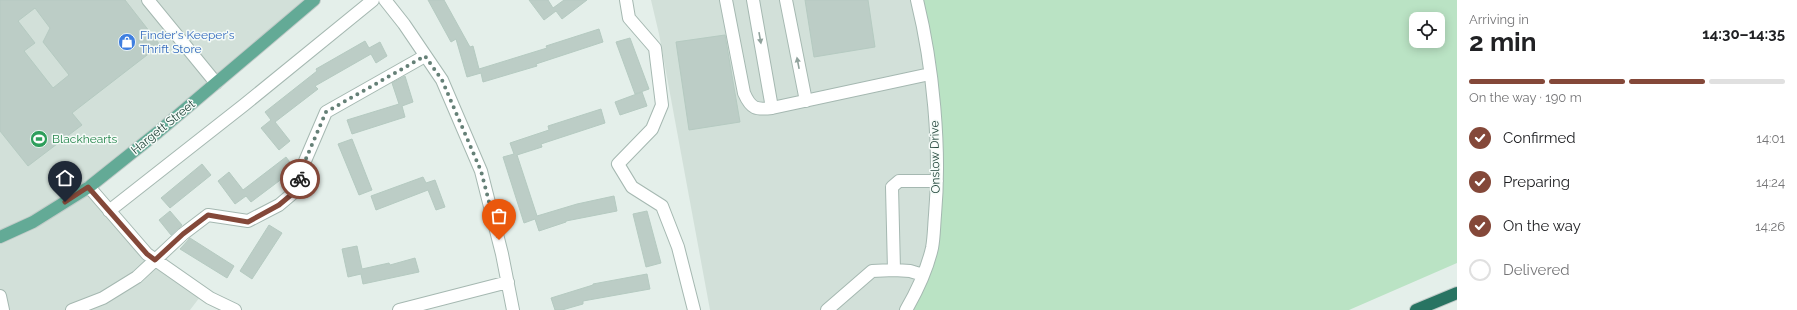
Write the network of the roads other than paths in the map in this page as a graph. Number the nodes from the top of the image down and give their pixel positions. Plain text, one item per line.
1 (148, 0) edge
2 (314, 0) edge
3 (373, 0) edge
4 (385, 0) edge
5 (626, 0) edge
6 (726, 0) edge
7 (753, 0) edge
8 (786, 0) edge
9 (917, 0) edge
10 (425, 56) junction
11 (930, 74) junction
12 (216, 83) junction
13 (806, 101) junction
14 (772, 108) junction
15 (937, 181) junction
16 (88, 187) junction
17 (110, 211) junction
18 (0, 237) edge
19 (155, 260) junction
20 (894, 270) junction
21 (922, 275) junction
22 (508, 282) junction
23 (1457, 293) edge
24 (1425, 307) edge
25 (72, 310) edge
26 (235, 310) edge
27 (399, 310) edge
28 (513, 310) edge
29 (694, 310) edge
30 (827, 310) edge
31 (906, 310) edge
32 (1416, 310) edge

1 - 12 street
2 - 12 main road, Hargett Street
3 - 17 street
4 - 10 street
5 - 29 street
6 - 14 street
7 -> 14 street
13 -> 8 street
9 - 11 street, Onslow Drive
10 - 19 street
10 - 22 street
11 - 13 street
11 - 15 street, Onslow Drive
12 - 16 main road, Hargett Street
13 - 14 street
15 - 20 street
15 - 21 street, Onslow Drive
16 - 17 street
16 - 18 main road, Hargett Street
17 - 19 street
19 - 25 street
19 - 26 street
20 - 21 street
20 - 30 street
21 - 31 street, Onslow Drive
22 - 27 street
22 - 28 street
23 - 24 highway
24 - 32 highway

